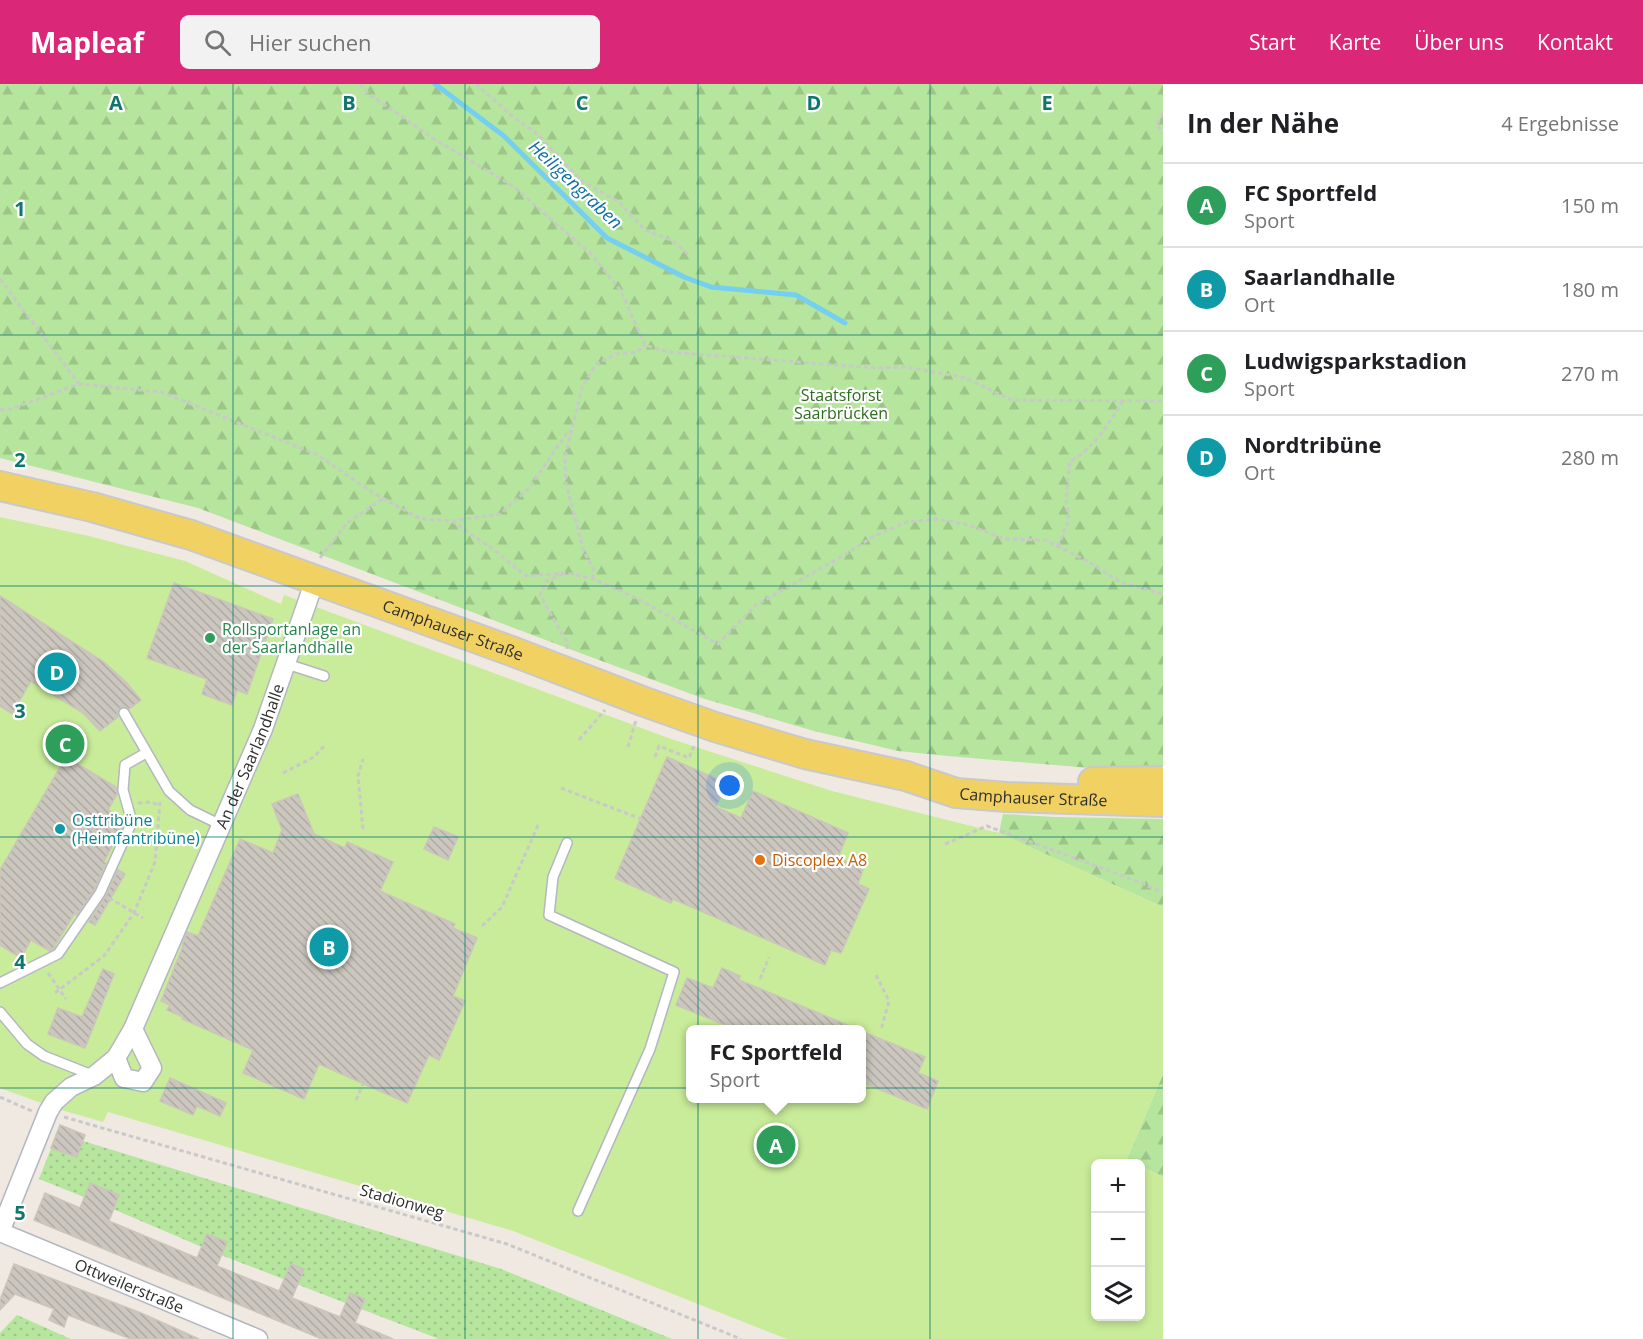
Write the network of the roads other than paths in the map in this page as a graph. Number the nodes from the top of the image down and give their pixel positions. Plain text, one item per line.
1 (0, 486) edge
2 (317, 569) junction
3 (287, 664) junction
4 (324, 676) dead end
5 (124, 713) dead end
6 (146, 753) junction
7 (906, 776) junction
8 (1163, 781) edge
9 (1163, 802) edge
10 (221, 825) junction
11 (567, 843) dead end
12 (0, 983) edge
13 (0, 1012) edge
14 (133, 1029) junction
15 (116, 1058) junction
16 (94, 1076) junction
17 (578, 1211) dead end
18 (0, 1232) edge
19 (258, 1339) edge

1 - 2 main road, Camphauser Straße
2 - 3 street, An der Saarlandhalle
2 - 7 main road, Camphauser Straße
3 - 4 lane
3 - 10 street, An der Saarlandhalle
5 - 6 lane
6 - 10 lane
6 - 12 lane
7 - 8 main road, Camphauser Straße
7 - 9 main road, Camphauser Straße
10 - 14 street, An der Saarlandhalle
11 - 17 lane
13 - 16 lane
14 - 15 street, An der Saarlandhalle
14 - 15 street
15 - 16 street, An der Saarlandhalle
16 - 18 street, An der Saarlandhalle
18 - 19 street, Ottweilerstraße

